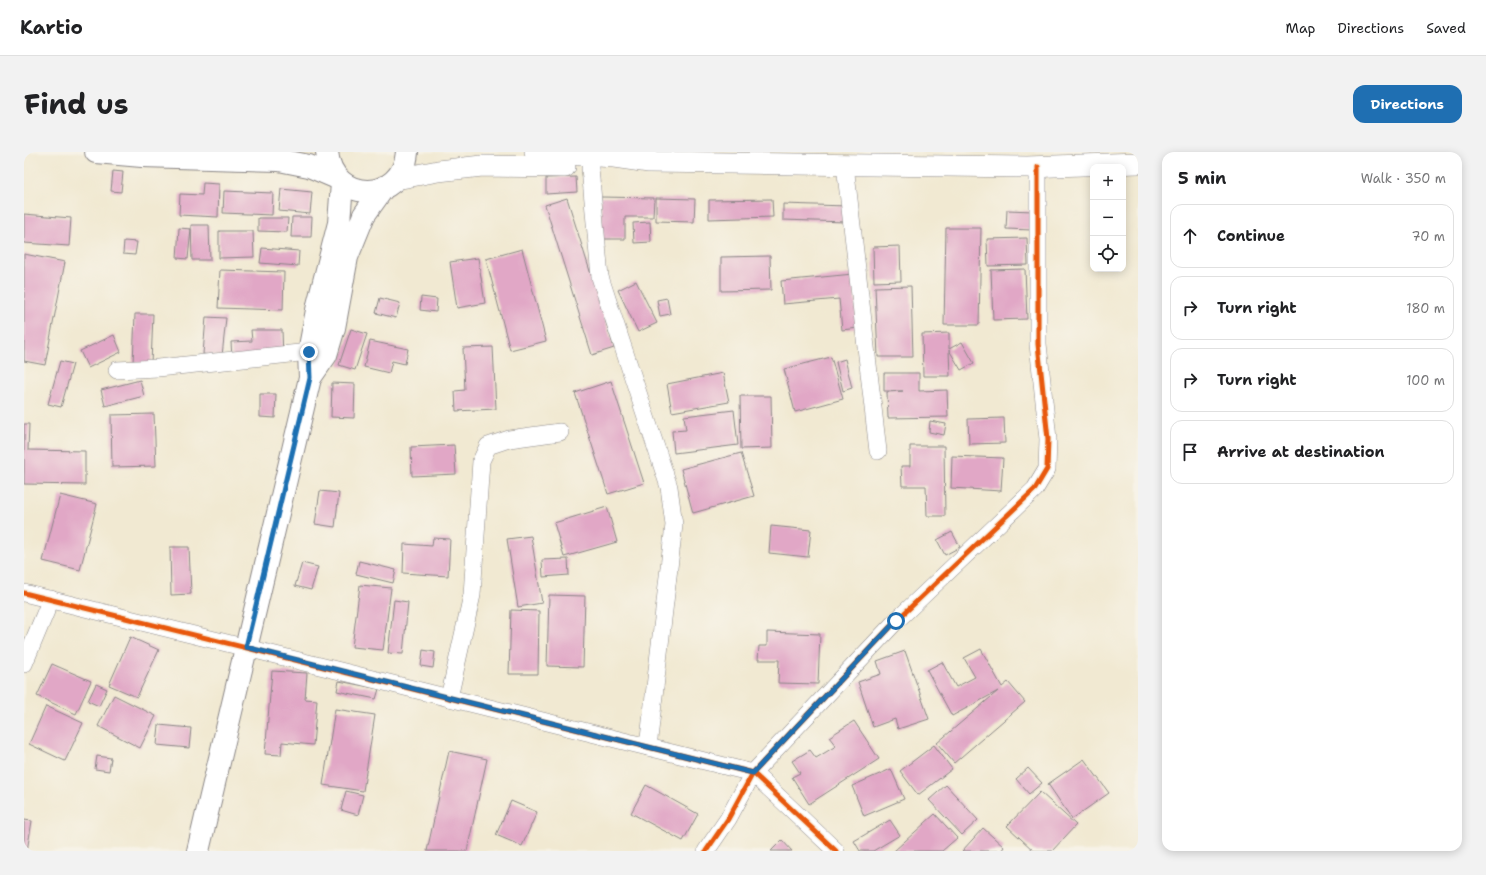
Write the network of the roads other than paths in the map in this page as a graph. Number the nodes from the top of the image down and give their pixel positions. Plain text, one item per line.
1 (96, 152) edge
2 (327, 152) edge
3 (407, 152) edge
4 (535, 152) edge
5 (917, 159) edge
6 (649, 162) junction
7 (1138, 163) edge
8 (845, 165) junction
9 (1038, 166) junction
10 (590, 168) junction
11 (340, 180) junction
12 (390, 183) junction
13 (309, 352) junction
14 (117, 370) dead end
15 (310, 378) junction
16 (560, 432) dead end
17 (878, 451) dead end
18 (24, 593) edge
19 (51, 599) junction
20 (246, 647) junction
21 (24, 664) edge
22 (449, 698) junction
23 (648, 747) junction
24 (753, 773) junction
25 (198, 851) edge
26 (706, 851) edge
27 (836, 851) edge

1 - 11 main road
2 - 11 main road
3 - 12 main road
4 - 6 street
5 - 8 street
5 - 9 street
6 - 8 street
6 - 10 street
7 - 9 street
8 - 17 street
9 - 24 street
10 - 12 street
10 - 23 street
11 - 12 main road
11 - 13 main road
12 - 15 main road
13 - 14 street
13 - 15 main road
15 - 20 main road
16 - 22 street
18 - 19 street
19 - 20 street
19 - 21 street
20 - 22 street
20 - 25 main road
22 - 23 street
23 - 24 street
24 - 26 street
24 - 27 street

